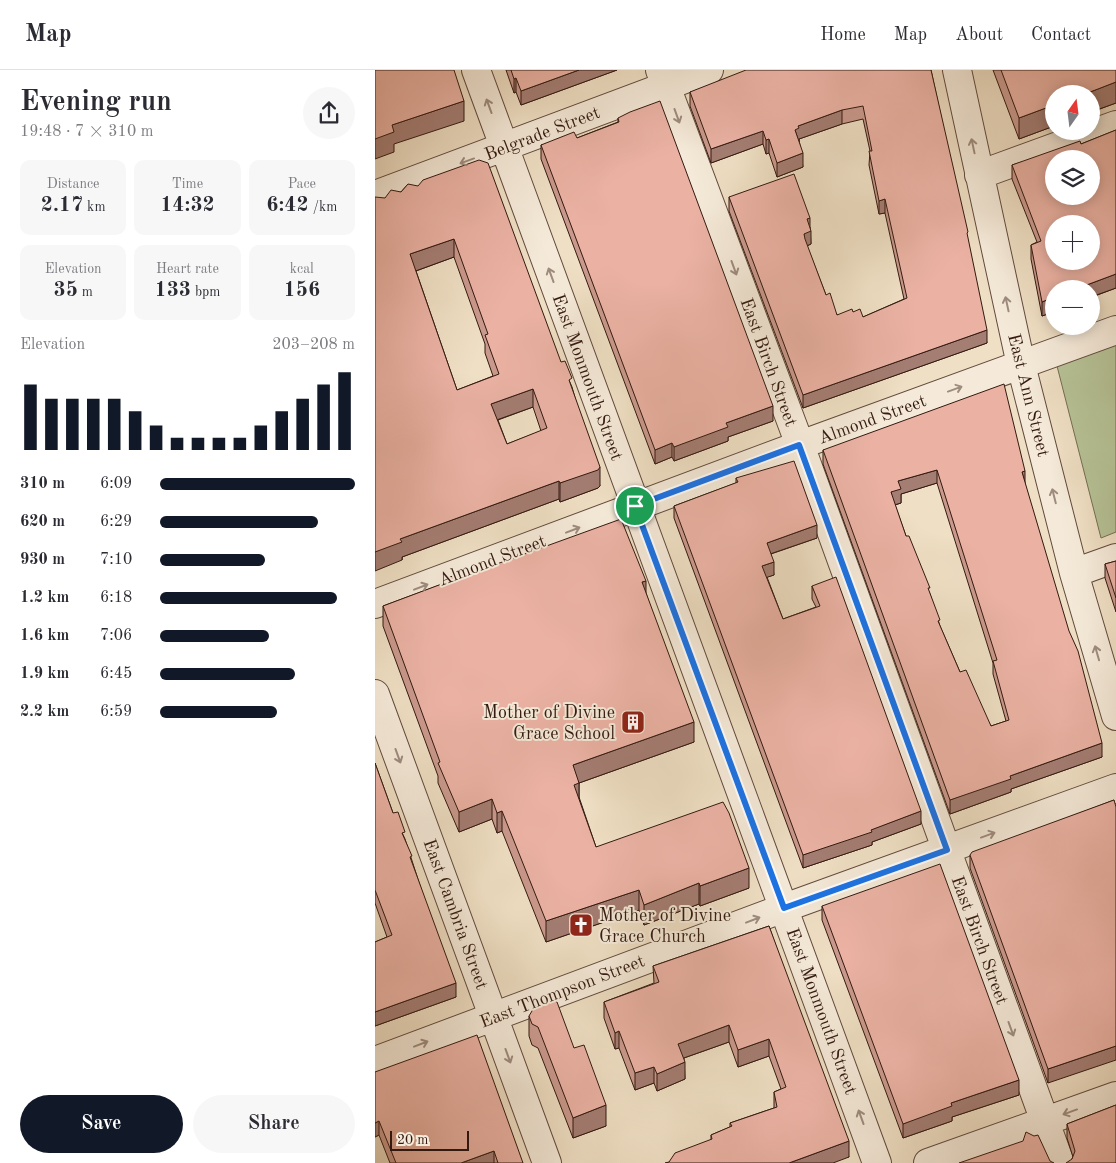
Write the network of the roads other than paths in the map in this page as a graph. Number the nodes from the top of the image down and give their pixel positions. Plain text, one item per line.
1 (476, 70) edge
2 (709, 70) edge
3 (957, 70) edge
4 (663, 78) edge
5 (1116, 125) edge
6 (504, 147) junction
7 (979, 175) junction
8 (375, 195) edge
9 (1116, 330) edge
10 (1021, 365) junction
11 (799, 445) junction
12 (635, 506) junction
13 (1116, 558) edge
14 (1074, 573) junction
15 (375, 604) edge
16 (375, 694) edge
17 (1116, 716) edge
18 (1116, 788) edge
19 (947, 850) junction
20 (784, 908) junction
21 (494, 1017) junction
22 (375, 1061) edge
23 (1116, 1096) edge
24 (1045, 1121) junction
25 (547, 1163) edge
26 (877, 1163) edge
27 (928, 1163) edge
28 (1060, 1163) edge

6 -> 1 street, East Monmouth Street
2 - 4 street, Belgrade Street
7 -> 3 street, East Ann Street
4 - 6 street, Belgrade Street
4 -> 11 street, East Birch Street
5 - 7 street
6 -> 8 street, Belgrade Street
12 -> 6 street, East Monmouth Street
10 -> 7 street, East Ann Street
9 - 10 street, Almond Street
11 -> 10 street, Almond Street
14 -> 10 street, East Ann Street
11 - 12 street, Almond Street
11 - 19 street, East Birch Street
15 -> 12 street, Almond Street
12 - 20 street, East Monmouth Street
13 - 14 street
17 -> 14 street, East Ann Street
16 -> 21 street, East Cambria Street
19 -> 18 street, East Thompson Street
19 - 20 street, East Thompson Street
19 -> 24 street, East Birch Street
21 -> 20 street, East Thompson Street
26 -> 20 street, East Monmouth Street
22 -> 21 street, East Thompson Street
21 -> 25 street, East Cambria Street
23 -> 24 street
24 - 27 street
24 - 28 street, East Birch Street

